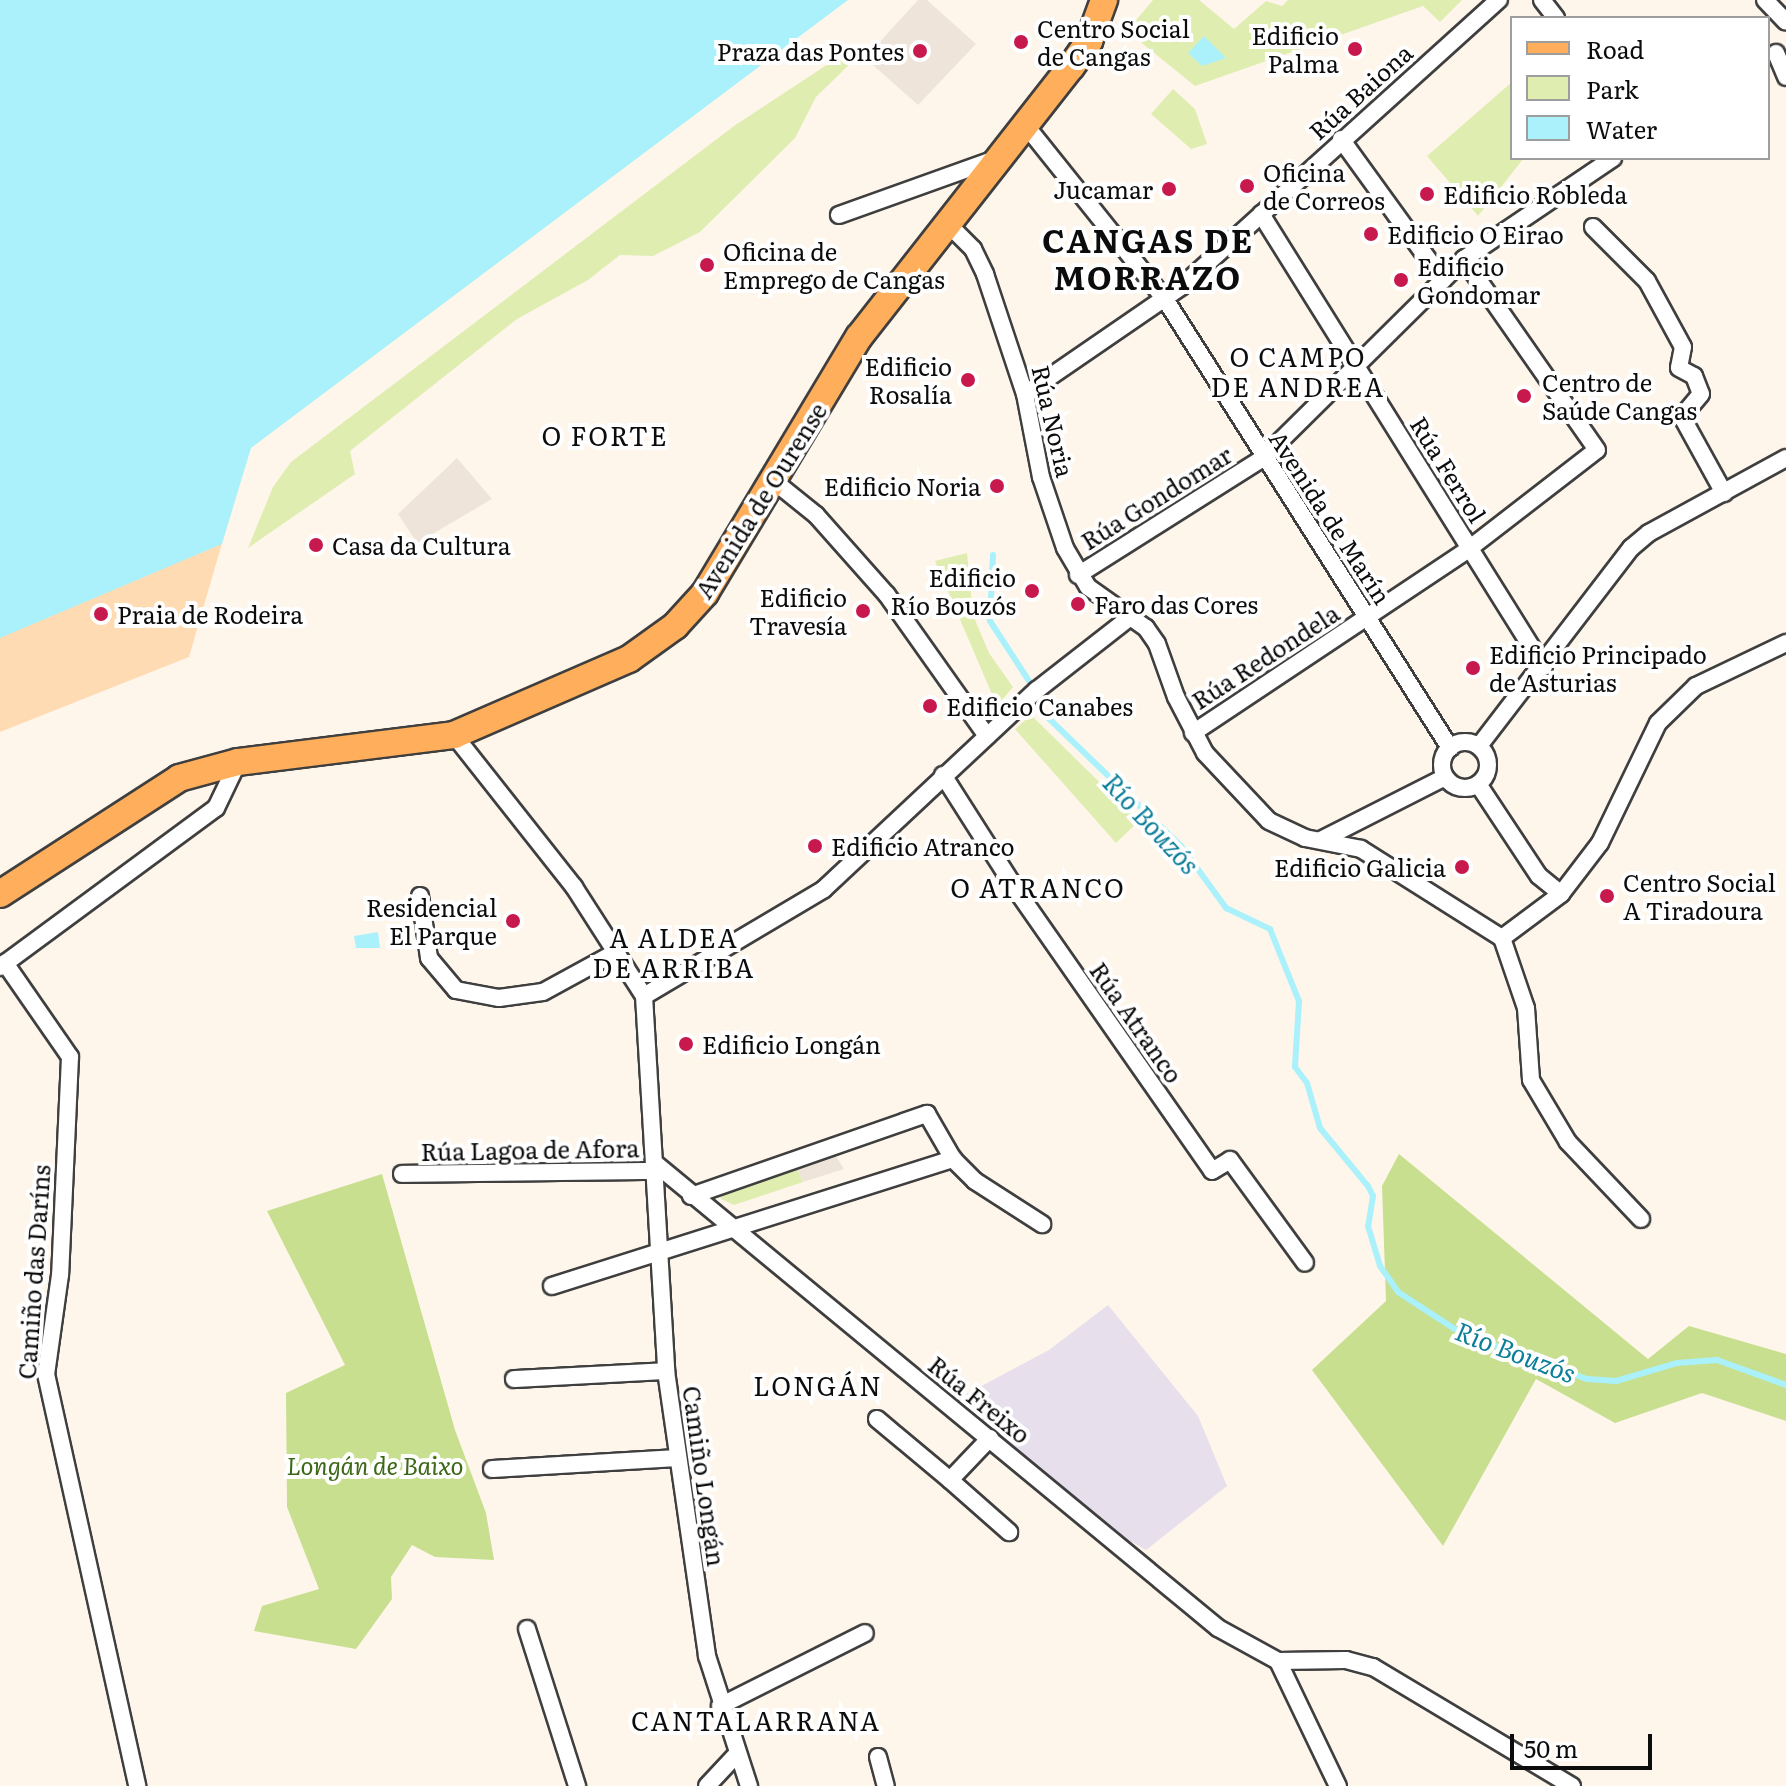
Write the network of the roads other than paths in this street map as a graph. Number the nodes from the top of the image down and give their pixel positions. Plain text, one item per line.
1 (1104, 0) edge
2 (1499, 0) edge
3 (1542, 0) edge
4 (1765, 0) edge
5 (1554, 16) edge
6 (1786, 22) edge
7 (1777, 52) edge
8 (1786, 77) edge
9 (1023, 122) junction
10 (1341, 139) junction
11 (995, 159) junction
12 (1610, 160) edge
13 (1261, 214) junction
14 (839, 215) dead end
15 (947, 223) junction
16 (1593, 227) dead end
17 (1464, 259) junction
18 (1443, 280) junction
19 (1165, 299) junction
20 (1359, 368) junction
21 (1025, 394) junction
22 (1263, 458) junction
23 (1786, 458) edge
24 (775, 482) junction
25 (1724, 493) junction
26 (1470, 548) junction
27 (1078, 575) junction
28 (1129, 618) junction
29 (1368, 618) junction
30 (1786, 643) edge
31 (1544, 667) junction
32 (1193, 733) junction
33 (454, 735) junction
34 (987, 736) junction
35 (1479, 746) junction
36 (1450, 748) junction
37 (238, 762) junction
38 (943, 775) junction
39 (1445, 777) junction
40 (1478, 784) junction
41 (1321, 840) junction
42 (0, 894) edge
43 (1561, 894) junction
44 (420, 896) dead end
45 (1502, 938) junction
46 (618, 951) junction
47 (3, 965) edge
48 (644, 996) junction
49 (953, 1159) junction
50 (657, 1168) junction
51 (402, 1174) dead end
52 (691, 1196) junction
53 (1641, 1219) dead end
54 (1042, 1224) dead end
55 (731, 1230) junction
56 (659, 1251) junction
57 (1305, 1263) dead end
58 (552, 1286) dead end
59 (666, 1371) junction
60 (514, 1379) dead end
61 (877, 1419) dead end
62 (990, 1438) junction
63 (678, 1458) junction
64 (492, 1469) dead end
65 (950, 1480) junction
66 (1009, 1532) dead end
67 (527, 1629) dead end
68 (865, 1633) dead end
69 (1278, 1661) junction
70 (720, 1706) junction
71 (736, 1755) junction
72 (878, 1757) dead end
73 (137, 1786) edge
74 (577, 1786) edge
75 (707, 1786) edge
76 (749, 1786) edge
77 (886, 1786) edge
78 (1338, 1786) edge
79 (1572, 1786) edge

1 - 9 main road, Avenida de Ourense
2 - 10 street, Rúa Baiona
3 - 5 street
4 - 6 street
7 - 8 street
9 - 11 main road, Avenida de Ourense
9 - 19 street, Avenida de Marín
10 - 13 street, Rúa Baiona
10 - 18 street
11 - 14 street
11 - 15 main road, Avenida de Ourense
12 - 17 street, Rúa Gondomar
13 - 19 street, Rúa Baiona
13 - 20 street, Rúa Ferrol
15 - 21 street, Rúa Noria
15 - 24 main road, Avenida de Ourense
16 - 25 street
17 - 18 street, Rúa Gondomar
17 - 26 street, Rúa Redondela
18 - 20 street, Rúa Gondomar
19 - 21 street, Rúa Baiona
19 - 22 street, Avenida de Marín
20 - 22 street, Rúa Gondomar
20 - 26 street, Rúa Ferrol
21 - 27 street, Rúa Noria
22 - 27 street, Rúa Gondomar
22 - 29 street, Avenida de Marín
23 - 25 street
24 - 33 main road, Avenida de Ourense
24 - 34 street
25 - 31 street
26 - 29 street, Rúa Redondela
26 - 31 street, Rúa Ferrol
27 - 28 street, Rúa Noria
28 - 32 street, Rúa Noria
28 - 34 street
29 - 32 street, Rúa Redondela
29 - 36 street, Avenida de Marín
30 - 43 street
31 - 35 street
32 - 41 street, Rúa Noria
33 - 37 main road, Avenida de Ourense
33 - 46 street
34 - 38 street
35 - 36 street
35 - 40 street
36 - 39 street
37 - 42 main road, Avenida de Ourense
37 - 47 street
38 - 48 street
38 - 57 street, Rúa Atranco
39 - 40 street
39 - 41 street
40 - 43 street
41 - 45 street, Rúa Noria
43 - 45 street
44 - 46 street
45 - 53 street
46 - 48 street
47 - 73 street, Camiño das Daríns
48 - 50 street, Camiño Longán
49 - 52 street
49 - 54 street
49 - 55 street
50 - 51 street, Rúa Lagoa de Afora
50 - 52 street, Rúa Freixo
50 - 56 street, Camiño Longán
52 - 55 street, Rúa Freixo
55 - 56 street
55 - 62 street, Rúa Freixo
56 - 58 street
56 - 59 street, Camiño Longán
59 - 60 street
59 - 63 street, Camiño Longán
61 - 65 street
62 - 65 street
62 - 69 street, Rúa Freixo
63 - 64 street
63 - 70 street, Camiño Longán
65 - 66 street
67 - 74 street
68 - 70 street
69 - 78 street
69 - 79 street
70 - 71 street, Camiño Longán
71 - 75 street
71 - 76 street, Camiño Longán
72 - 77 street

